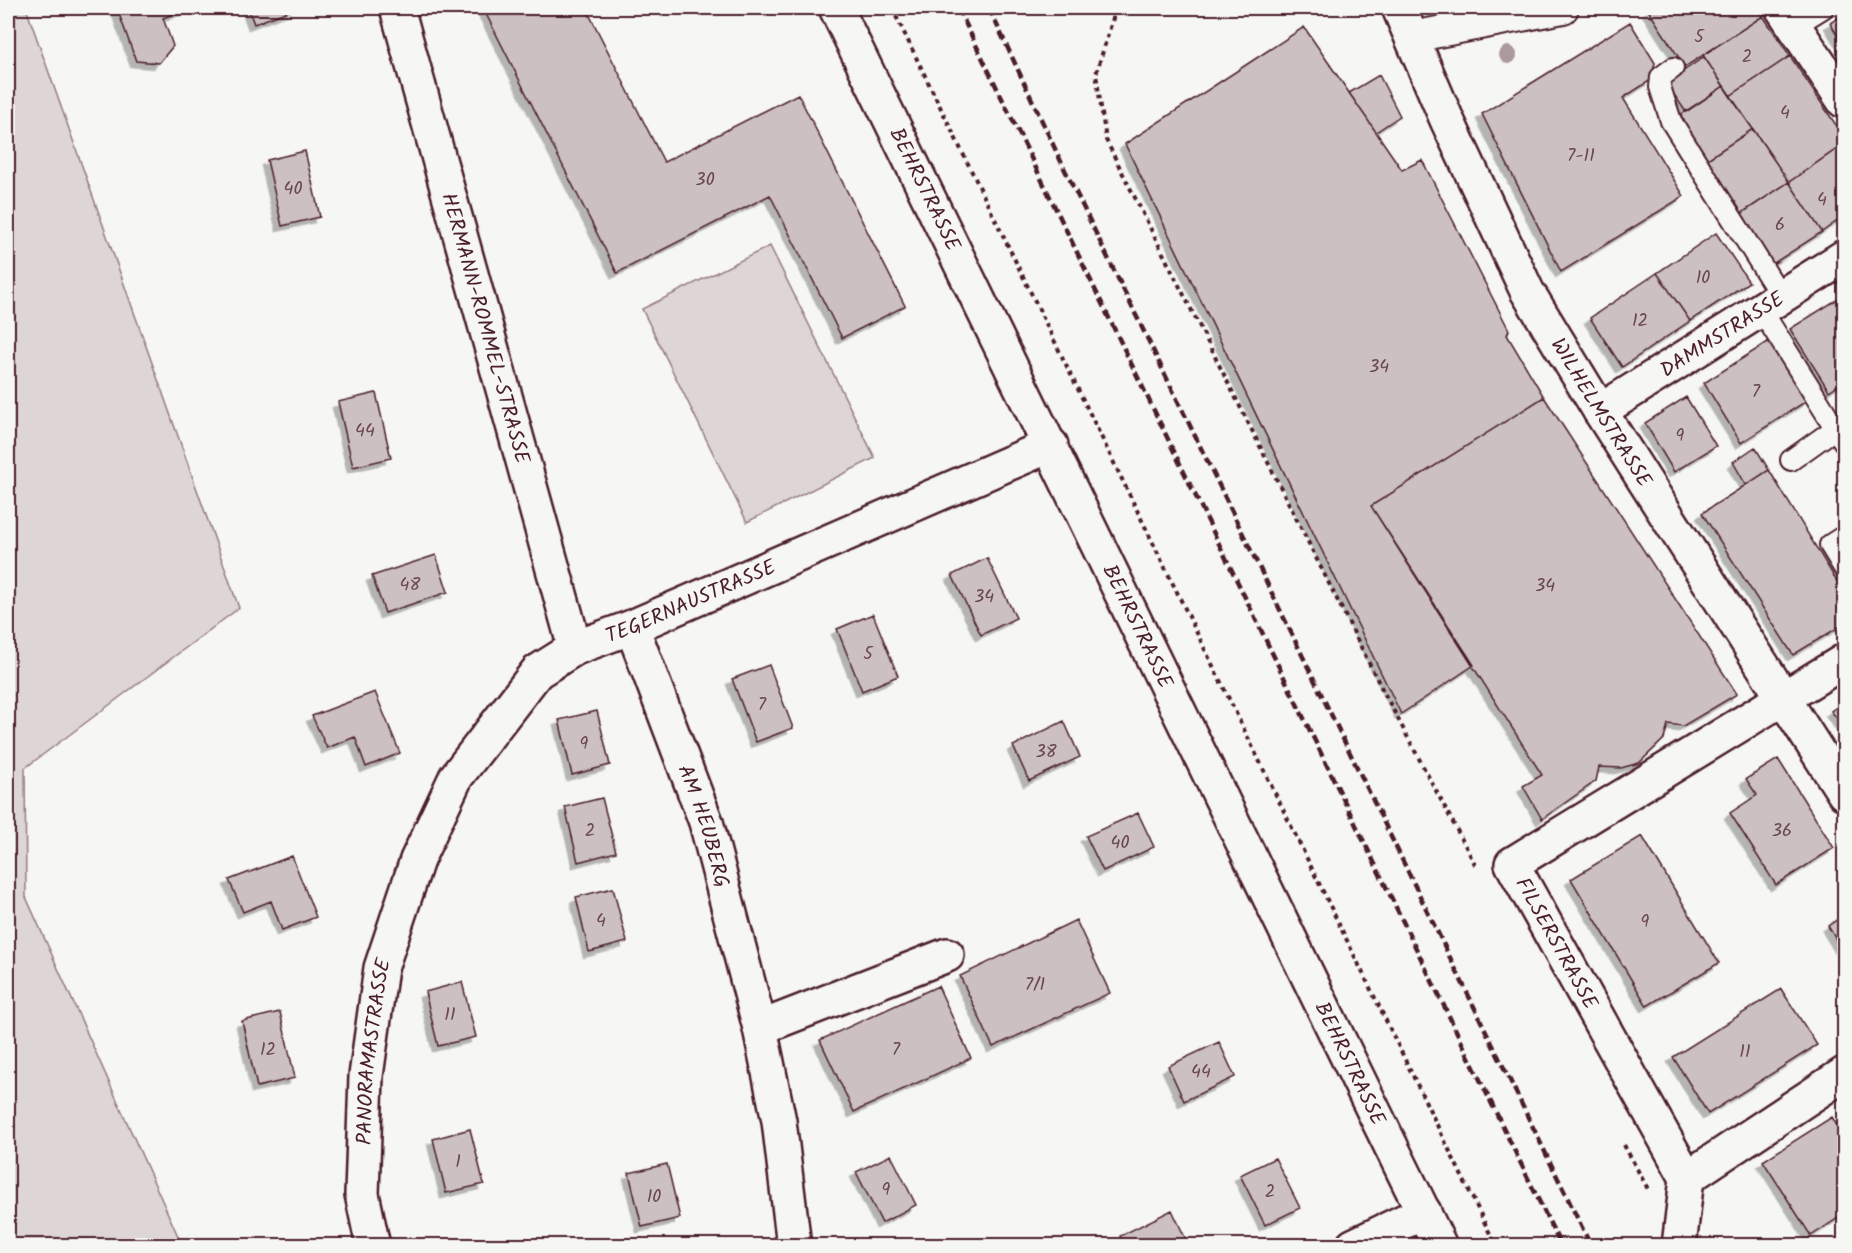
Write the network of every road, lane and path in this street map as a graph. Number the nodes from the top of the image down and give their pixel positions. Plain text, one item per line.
1 (397, 8) edge
2 (836, 8) edge
3 (892, 8) edge
4 (1116, 8) edge
5 (1400, 8) edge
6 (1563, 8) edge
7 (1823, 8) edge
8 (1788, 17) edge
9 (1413, 37) junction
10 (1673, 68) dead end
11 (1845, 100) edge
12 (1845, 257) edge
13 (1772, 304) junction
14 (1600, 411) junction
15 (1840, 435) edge
16 (1051, 445) junction
17 (1791, 460) dead end
18 (1845, 536) edge
19 (1845, 568) edge
20 (632, 627) junction
21 (575, 648) junction
22 (1845, 662) edge
23 (1784, 699) junction
24 (1845, 793) edge
25 (417, 860) joint
26 (1482, 877) dead end
27 (947, 955) dead end
28 (760, 1028) junction
29 (1845, 1074) edge
30 (1622, 1140) dead end
31 (1687, 1178) junction
32 (1650, 1193) dead end
33 (1424, 1212) junction
34 (373, 1245) edge
35 (794, 1245) edge
36 (1353, 1245) edge
37 (1440, 1245) edge
38 (1496, 1245) edge
39 (1679, 1245) edge

1 - 21 street, HERMANN-ROMMEL-STRASSE
2 - 16 street, BEHRSTRASSE
3 - 38 path
4 - 26 path
5 - 9 street, WILHELMSTRASSE
6 - 9 street
7 - 8 lane
8 - 11 street
9 - 14 street, WILHELMSTRASSE
10 - 13 lane
12 - 13 street, DAMMSTRASSE
13 - 14 street, DAMMSTRASSE
13 - 15 lane
14 - 23 street, WILHELMSTRASSE
15 - 17 lane
16 - 20 street, TEGERNAUSTRASSE
16 - 33 street, BEHRSTRASSE
18 - 19 lane
20 - 21 street, TEGERNAUSTRASSE
20 - 28 street, AM HEUBERG
21 - 25 street, TEGERNAUSTRASSE
22 - 23 street
23 - 24 street, WILHELMSTRASSE
23 - 31 street, FILSERSTRASSE
25 - 34 street, PANORAMASTRASSE
27 - 28 street
28 - 35 street, AM HEUBERG
29 - 31 street
30 - 32 path
31 - 39 street
33 - 36 street
33 - 37 street, BEHRSTRASSE

